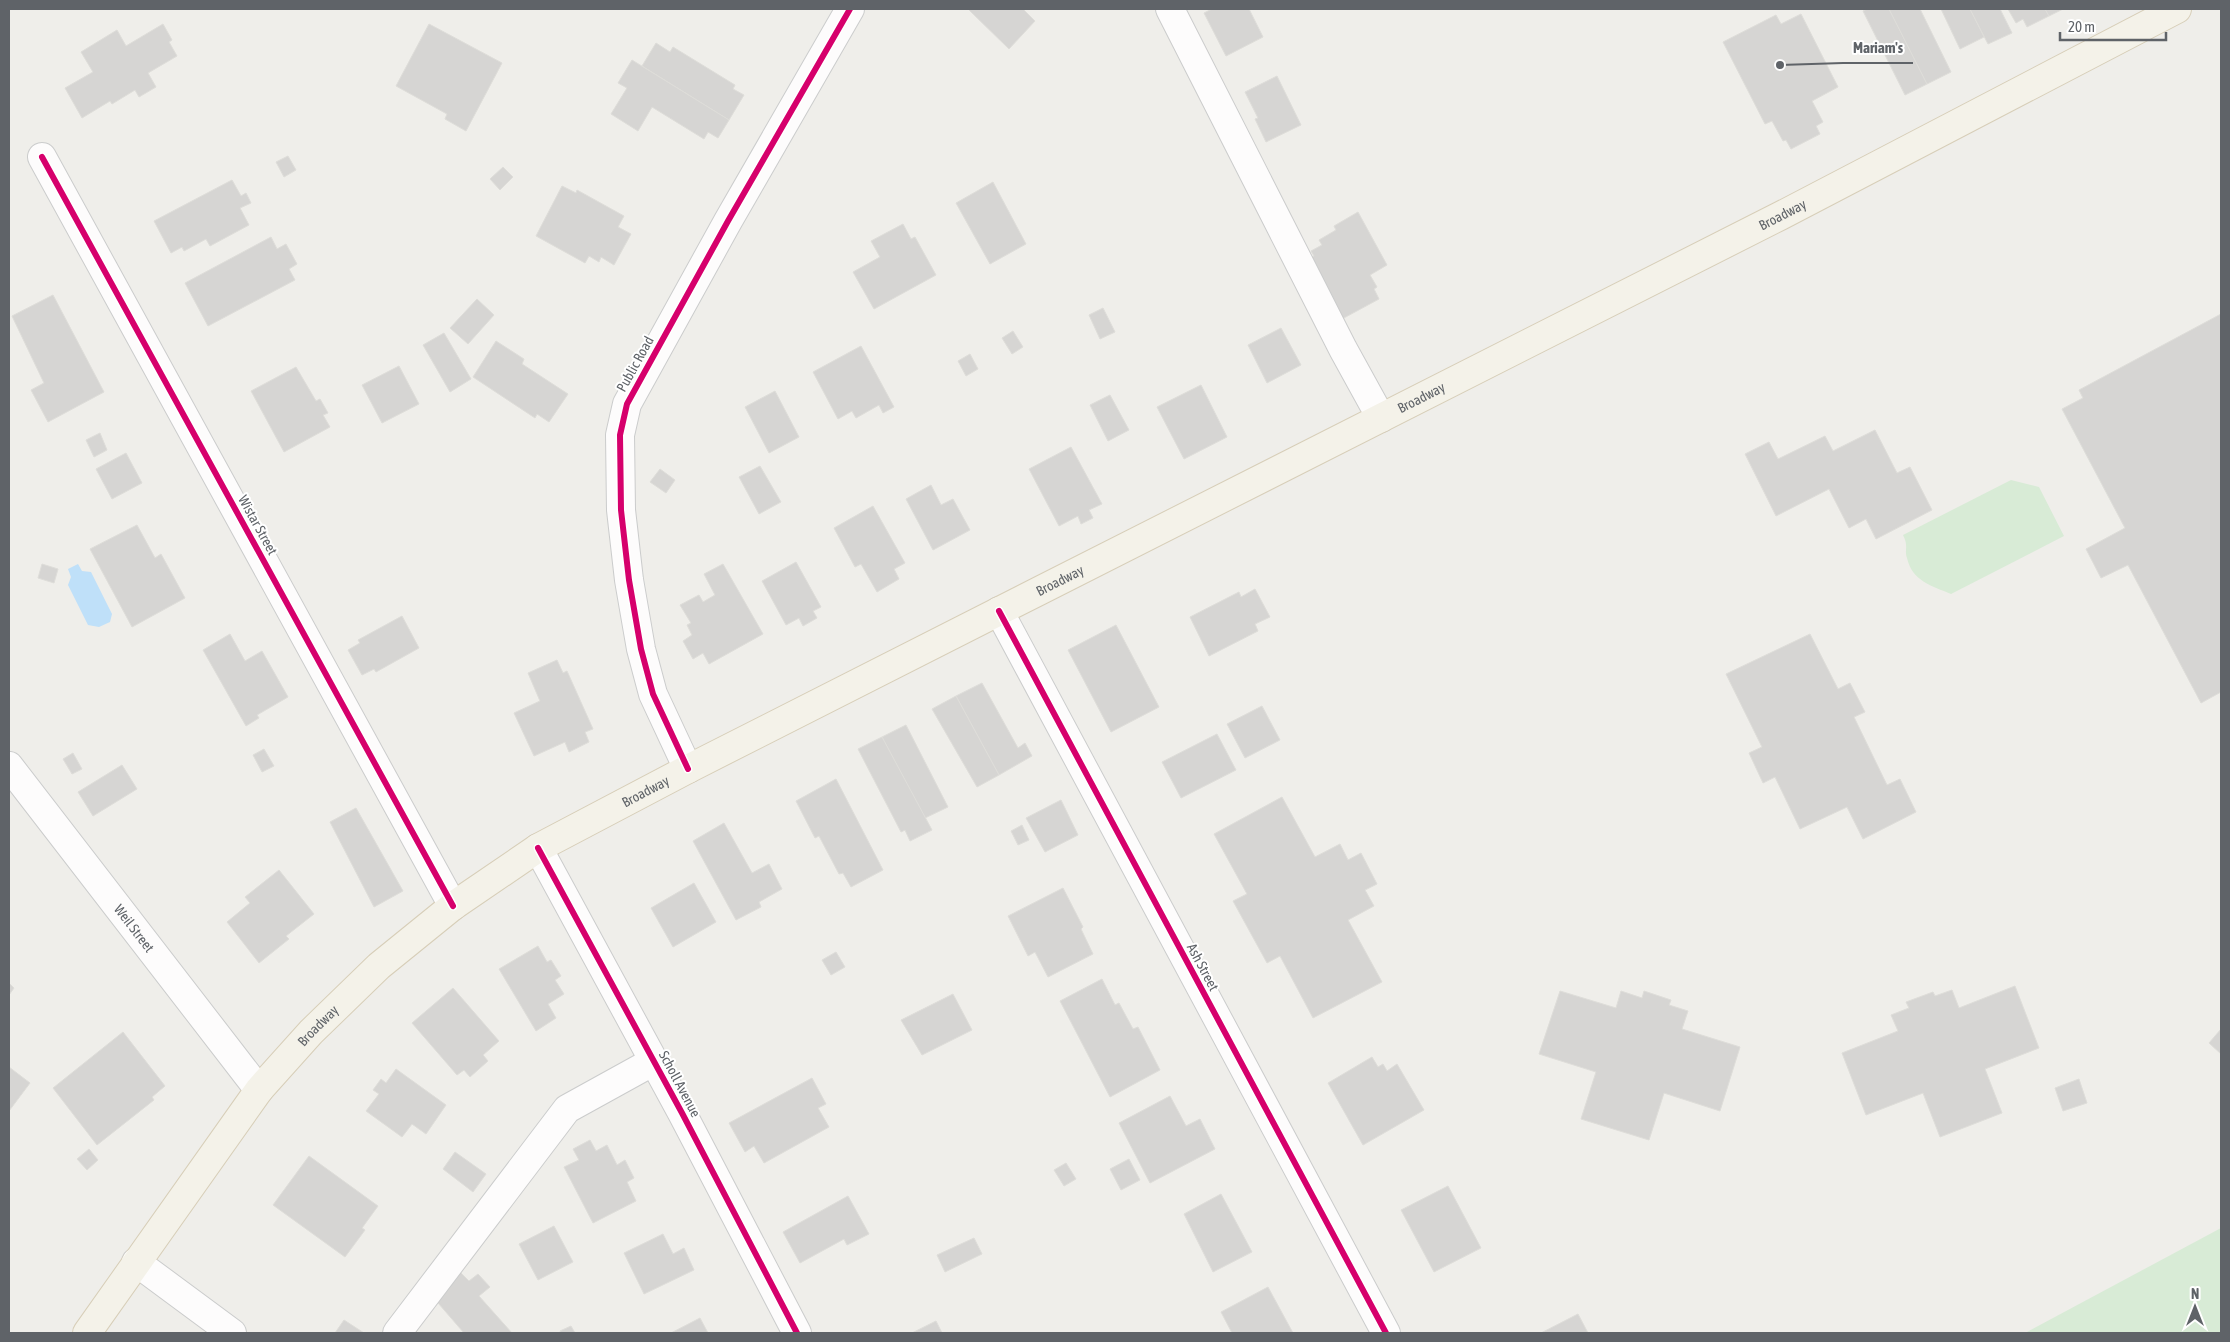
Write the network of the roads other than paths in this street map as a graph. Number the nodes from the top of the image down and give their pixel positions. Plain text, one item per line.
1 (850, 9) edge
2 (1170, 9) edge
3 (2177, 9) edge
4 (42, 156) dead end
5 (1381, 418) junction
6 (1000, 611) junction
7 (9, 766) edge
8 (688, 769) junction
9 (538, 848) junction
10 (453, 906) junction
11 (654, 1061) junction
12 (259, 1090) junction
13 (136, 1262) junction
14 (87, 1333) edge
15 (232, 1333) edge
16 (397, 1333) edge
17 (797, 1333) edge
18 (1386, 1333) edge

1 - 8 street, Public Road
2 - 5 street
3 - 5 main road, Broadway
4 - 10 street, Wistar Street
5 - 6 main road, Broadway
6 - 8 main road, Broadway
6 - 18 street, Ash Street
7 - 12 street, Weil Street
8 - 9 main road, Broadway
9 - 10 main road, Broadway
9 - 11 street, Scholl Avenue
10 - 12 main road, Broadway
11 - 16 street
11 - 17 street, Scholl Avenue
12 - 13 main road, Broadway
13 - 14 main road, Broadway
13 - 15 street

